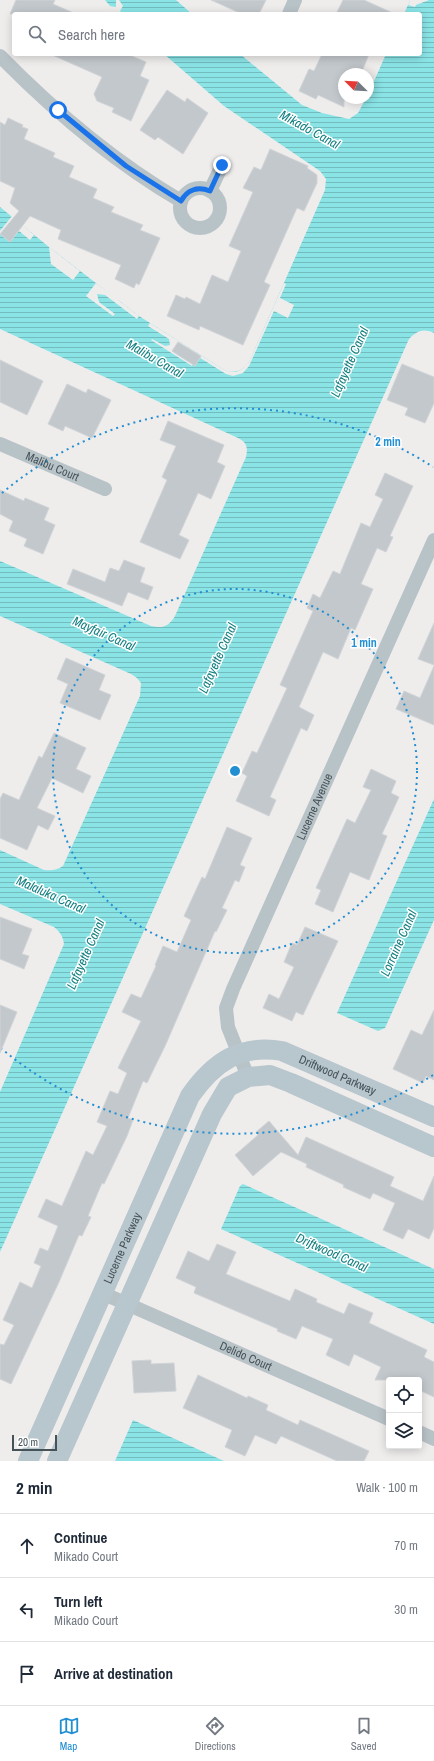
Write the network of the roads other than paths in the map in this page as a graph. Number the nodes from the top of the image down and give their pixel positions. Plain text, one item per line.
1 (295, 0) edge
2 (290, 12) edge
3 (0, 56) edge
4 (222, 165) dead end
5 (210, 191) junction
6 (181, 201) junction
7 (0, 444) edge
8 (105, 489) dead end
9 (434, 540) edge
10 (238, 1053) junction
11 (248, 1077) junction
12 (434, 1118) edge
13 (434, 1147) edge
14 (102, 1293) junction
15 (128, 1303) junction
16 (386, 1418) edge
17 (422, 1433) edge
18 (434, 1439) edge
19 (28, 1461) edge
20 (57, 1461) edge

1 - 2 street
3 - 6 street
4 - 5 street
5 - 6 street
5 - 6 street
7 - 8 street, Malibu Court
9 - 10 street, Lucerne Avenue
10 - 11 street, Lucerne Avenue
10 - 12 street, Driftwood Parkway
10 - 14 street, Lucerne Parkway
11 - 13 street
11 - 15 street
14 - 15 street, Delido Court
14 - 19 street, Lucerne Parkway
15 - 16 street, Delido Court
15 - 20 street
17 - 18 street

